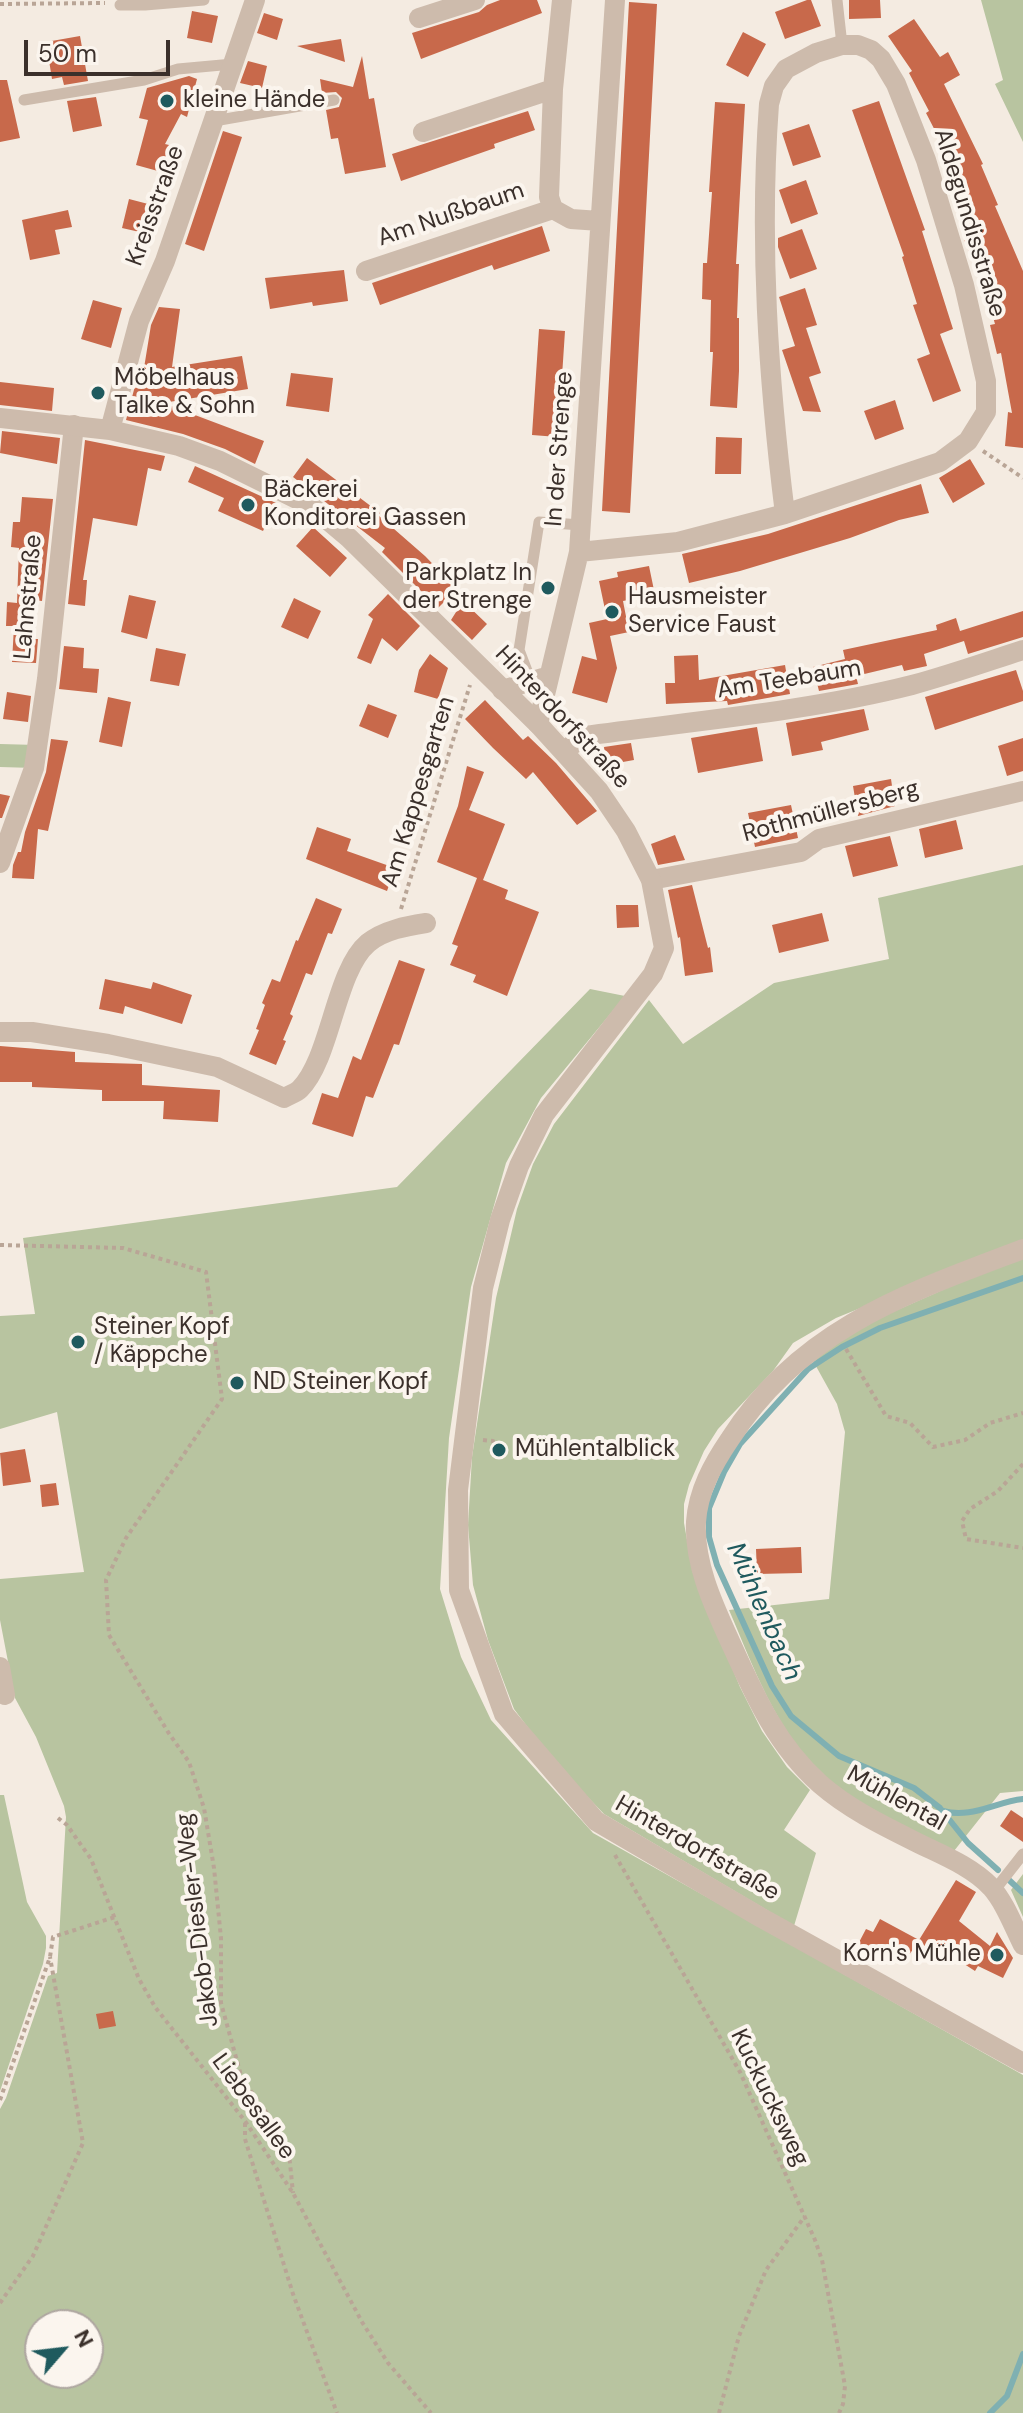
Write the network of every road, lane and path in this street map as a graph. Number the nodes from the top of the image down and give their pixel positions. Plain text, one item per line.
1 (204, 0) edge
2 (255, 0) edge
3 (475, 0) edge
4 (562, 0) edge
5 (615, 0) edge
6 (837, 0) edge
7 (0, 4) edge
8 (120, 5) joint
9 (419, 18) dead end
10 (842, 45) junction
11 (233, 64) junction
12 (553, 89) junction
13 (24, 100) dead end
14 (334, 100) dead end
15 (214, 121) junction
16 (423, 132) dead end
17 (553, 209) junction
18 (600, 221) junction
19 (366, 271) dead end
20 (0, 418) edge
21 (74, 425) junction
22 (110, 430) junction
23 (968, 441) junction
24 (1023, 478) edge
25 (785, 514) junction
26 (581, 525) junction
27 (579, 552) junction
28 (1023, 650) edge
29 (477, 663) junction
30 (542, 681) junction
31 (502, 690) junction
32 (538, 724) junction
33 (564, 751) junction
34 (1023, 791) edge
35 (0, 863) edge
36 (651, 880) junction
37 (426, 923) dead end
38 (394, 930) junction
39 (0, 1032) edge
40 (0, 1245) edge
41 (1023, 1249) edge
42 (849, 1353) dead end
43 (1023, 1413) edge
44 (482, 1440) dead end
45 (492, 1452) dead end
46 (1023, 1464) edge
47 (1023, 1548) edge
48 (0, 1667) edge
49 (5, 1695) dead end
50 (58, 1818) dead end
51 (596, 1821) junction
52 (1023, 1854) edge
53 (994, 1891) junction
54 (115, 1917) junction
55 (1023, 1945) edge
56 (50, 1957) junction
57 (1023, 2063) edge
58 (0, 2100) edge
59 (245, 2121) junction
60 (293, 2193) junction
61 (805, 2216) junction
62 (0, 2303) edge
63 (337, 2413) edge
64 (431, 2413) edge
65 (719, 2413) edge
66 (839, 2413) edge

1 - 8 lane
2 - 11 street, Kreisstraße
3 - 9 street
4 - 12 street
5 - 18 street, In der Strenge
6 - 10 lane
7 - 8 path
10 - 23 street, Aldegundisstraße
10 - 25 street
11 - 13 lane
11 - 15 street, Kreisstraße
12 - 16 street
12 - 17 street
14 - 15 lane
15 - 22 street, Kreisstraße
17 - 18 street
17 - 19 street, Am Nußbaum
18 - 26 street, In der Strenge
20 - 21 street, Hinterdorfstraße
21 - 22 street, Hinterdorfstraße
21 - 35 street, Lahnstraße
22 - 29 street, Hinterdorfstraße
23 - 24 path
23 - 25 street, Aldegundisstraße
25 - 27 street, Aldegundisstraße
26 - 27 street, In der Strenge
26 - 30 lane
27 - 30 street, In der Strenge
28 - 33 street, Am Teebaum
29 - 31 street, Hinterdorfstraße
29 - 38 path, Am Kappesgarten
30 - 31 street
30 - 32 street, In der Strenge
31 - 32 street, Hinterdorfstraße
32 - 33 street, Hinterdorfstraße
33 - 36 street, Hinterdorfstraße
34 - 36 street, Rothmüllersberg
36 - 51 street, Hinterdorfstraße
37 - 38 street
38 - 39 street
40 - 60 path, Jakob-Diesler-Weg
41 - 53 street, Mühlental
42 - 43 path
44 - 45 path
46 - 47 path
48 - 49 street
50 - 54 path, Liebesallee
51 - 57 street, Hinterdorfstraße
51 - 61 path, Kuckucksweg
52 - 53 lane
53 - 55 street, Mühlental
54 - 56 path
54 - 59 path, Liebesallee
56 - 58 path
56 - 62 path
59 - 60 path, Liebesallee
59 - 63 path
60 - 64 path, Liebesallee
61 - 65 path
61 - 66 path, Kuckucksweg

